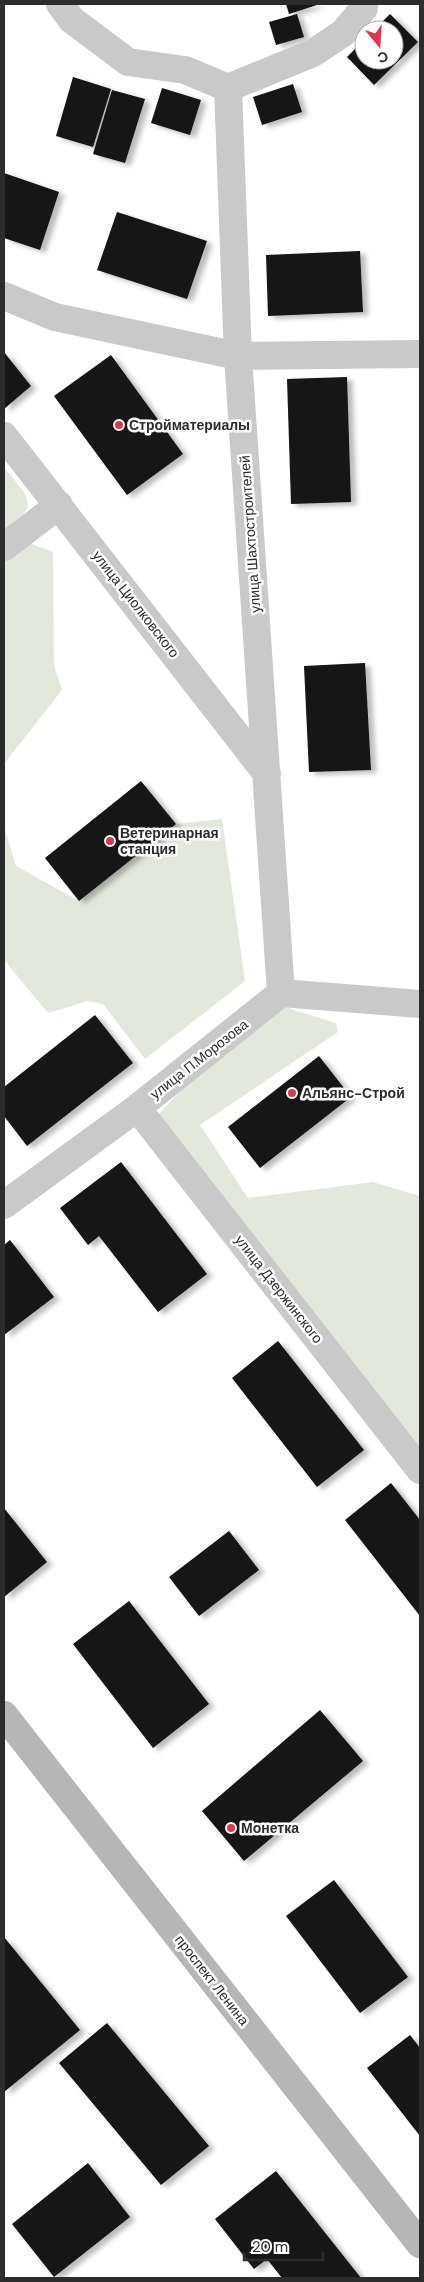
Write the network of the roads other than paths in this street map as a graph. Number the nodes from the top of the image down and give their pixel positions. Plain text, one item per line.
1 (60, 4) edge
2 (364, 4) edge
3 (228, 88) junction
4 (4, 296) edge
5 (420, 354) edge
6 (238, 356) junction
7 (4, 436) edge
8 (59, 505) junction
9 (4, 547) edge
10 (267, 774) junction
11 (281, 993) junction
12 (420, 1004) edge
13 (137, 1108) junction
14 (4, 1205) edge
15 (420, 1470) edge
16 (4, 1715) edge
17 (420, 2244) edge

1 - 3 street
2 - 3 street
3 - 6 street, улица Шахтостроителей
4 - 6 street
5 - 6 street
6 - 10 street, улица Шахтостроителей
7 - 8 street, улица Циолковского
8 - 9 street
8 - 10 street, улица Циолковского
10 - 11 street, улица Шахтостроителей
11 - 12 street
11 - 13 street, улица П.Морозова
13 - 14 street, улица П.Морозова
13 - 15 street, улица Дзержинского
16 - 17 main road, проспект Ленина

